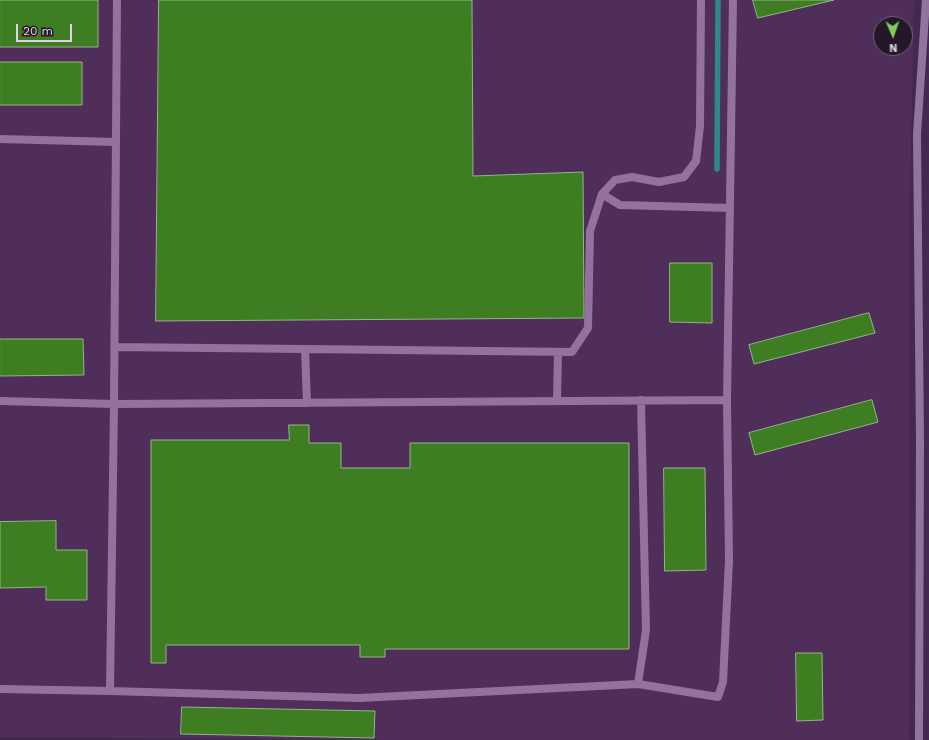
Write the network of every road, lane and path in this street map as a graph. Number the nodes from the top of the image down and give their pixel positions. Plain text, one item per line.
1 (117, 0) edge
2 (701, 0) edge
3 (733, 0) edge
4 (926, 0) edge
5 (0, 139) edge
6 (116, 142) junction
7 (602, 194) junction
8 (730, 208) junction
9 (115, 347) junction
10 (305, 349) junction
11 (558, 352) junction
12 (641, 400) junction
13 (727, 400) junction
14 (0, 401) edge
15 (558, 401) junction
16 (308, 403) junction
17 (114, 404) junction
18 (920, 440) junction
19 (929, 441) edge
20 (638, 684) junction
21 (0, 689) edge
22 (110, 691) junction
23 (919, 740) edge

1 - 6 street
2 - 7 street
3 - 8 street
4 - 18 street
5 - 6 street
6 - 9 street
7 - 8 street
7 - 11 street
8 - 13 street
9 - 10 street
9 - 17 street
10 - 11 street
10 - 16 street
11 - 15 street
12 - 13 street
12 - 15 street
12 - 20 street
13 - 20 street
14 - 17 street
15 - 16 street
16 - 17 street
17 - 22 street
18 - 19 street
18 - 23 street
20 - 22 street
21 - 22 street

